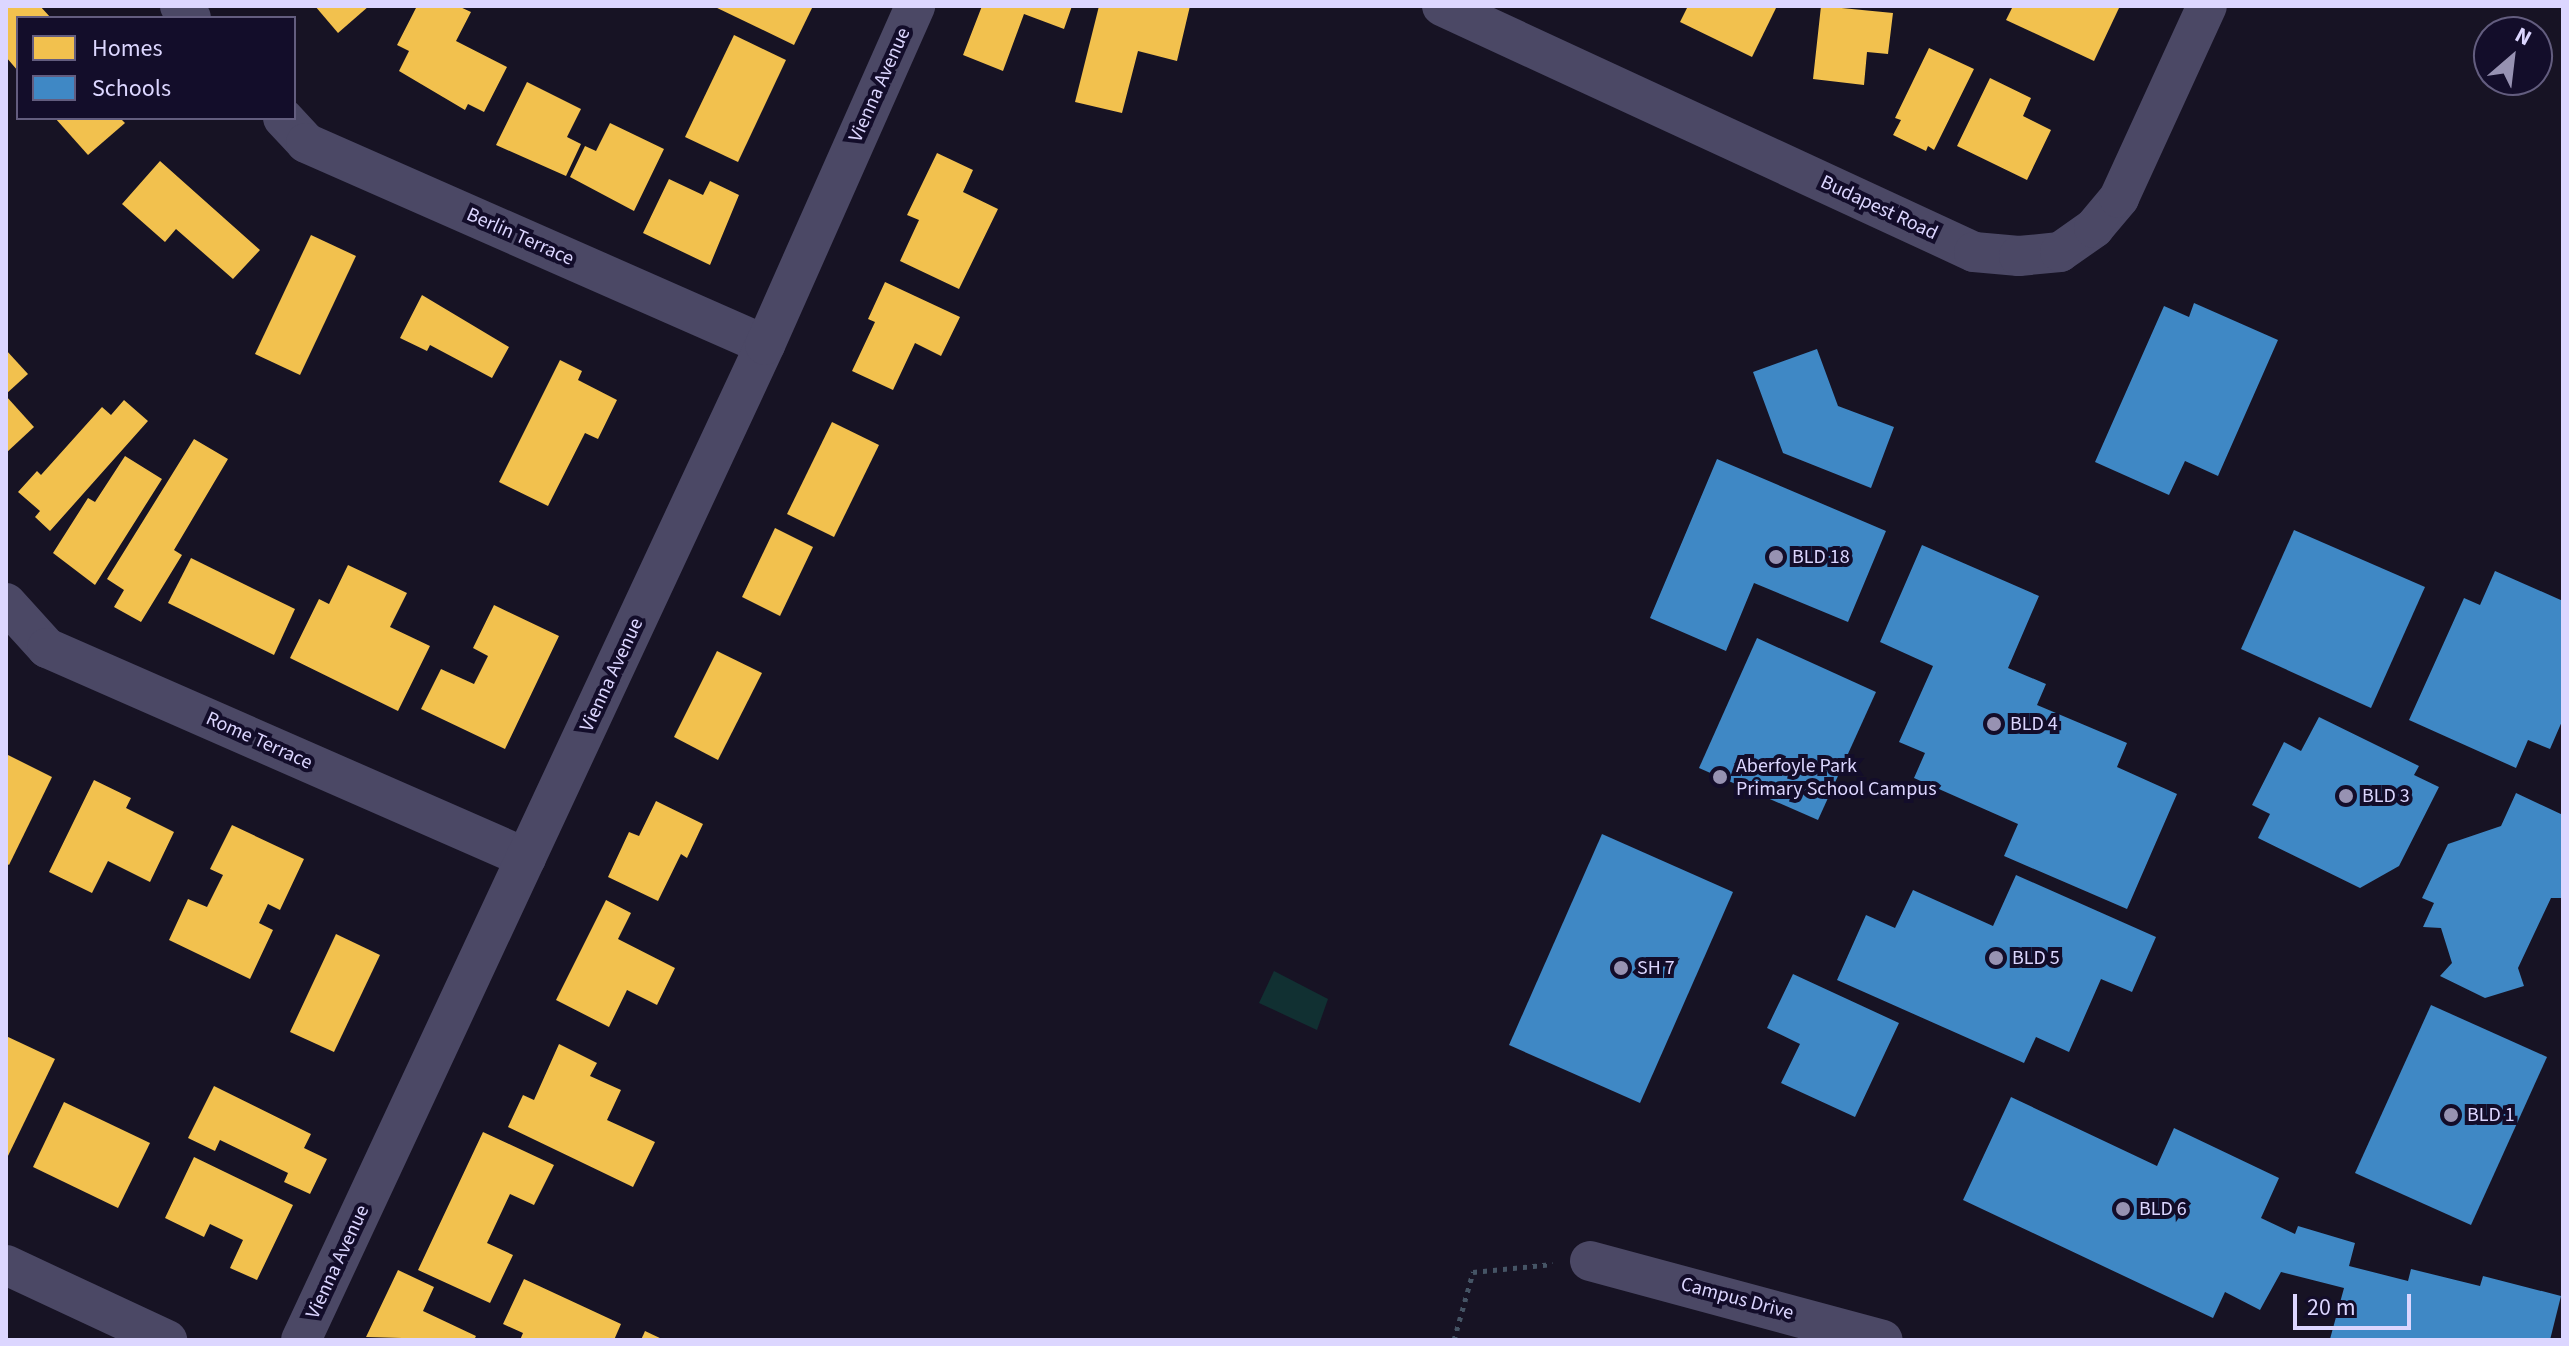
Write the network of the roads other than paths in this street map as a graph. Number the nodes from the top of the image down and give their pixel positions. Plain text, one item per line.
1 (915, 6) edge
2 (1442, 6) edge
3 (2207, 6) edge
4 (285, 120) edge
5 (765, 345) junction
6 (6, 603) edge
7 (526, 858) junction
8 (1590, 1261) road end
9 (6, 1265) edge
10 (167, 1340) edge
11 (301, 1340) edge
12 (1883, 1340) edge

1 - 5 street, Vienna Avenue
2 - 3 street, Budapest Road
4 - 5 street, Berlin Terrace
5 - 7 street, Vienna Avenue
6 - 7 street, Rome Terrace
7 - 11 street, Vienna Avenue
8 - 12 street, Campus Drive
9 - 10 street

